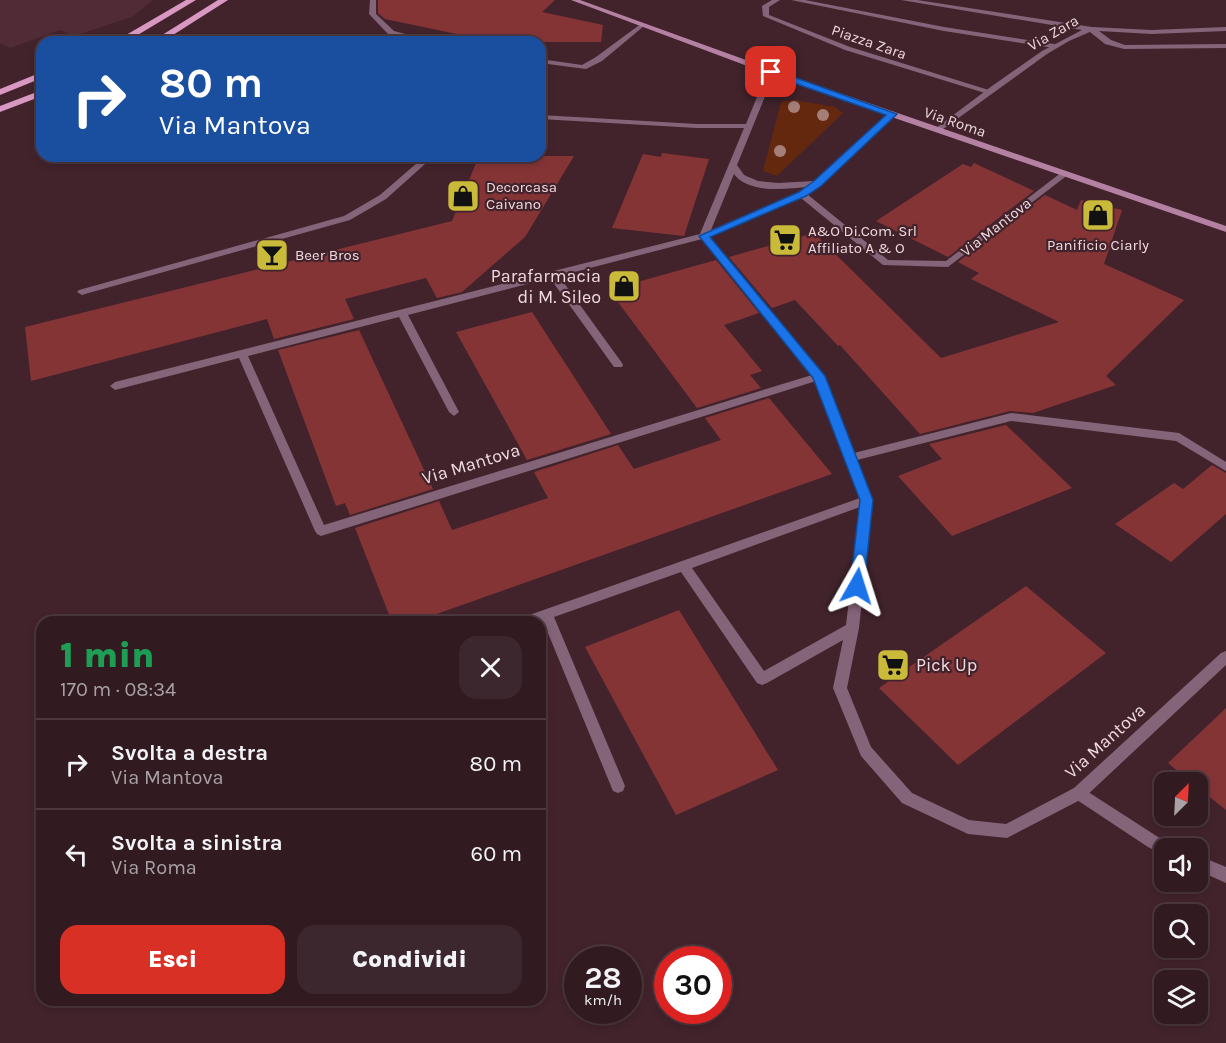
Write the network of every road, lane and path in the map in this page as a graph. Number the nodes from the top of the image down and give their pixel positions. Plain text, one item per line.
1 (192, 0) edge
2 (224, 0) edge
3 (373, 0) edge
4 (574, 0) edge
5 (777, 0) edge
6 (794, 0) edge
7 (904, 0) edge
8 (642, 25) junction
9 (1091, 29) junction
10 (1226, 29) edge
11 (129, 36) edge
12 (166, 36) edge
13 (405, 36) edge
14 (1054, 46) junction
15 (1226, 46) edge
16 (546, 62) edge
17 (771, 72) junction
18 (36, 77) edge
19 (988, 91) junction
20 (0, 92) edge
21 (36, 95) edge
22 (0, 109) edge
23 (892, 114) junction
24 (546, 117) edge
25 (749, 126) junction
26 (939, 130) junction
27 (423, 162) edge
28 (733, 165) junction
29 (1065, 174) junction
30 (817, 183) junction
31 (802, 194) junction
32 (1226, 229) edge
33 (704, 236) junction
34 (553, 275) junction
35 (82, 292) dead end
36 (402, 313) junction
37 (242, 354) junction
38 (618, 365) dead end
39 (819, 376) junction
40 (115, 386) dead end
41 (454, 412) dead end
42 (850, 458) junction
43 (1226, 467) edge
44 (867, 500) junction
45 (683, 565) junction
46 (547, 615) junction
47 (544, 616) edge
48 (852, 628) junction
49 (1226, 657) edge
50 (618, 786) dead end
51 (1079, 793) junction
52 (1154, 842) edge
53 (1208, 867) edge
54 (1226, 875) edge

1 - 11 main road
2 - 12 main road
3 - 13 street
4 - 8 street, Via Roma
5 - 19 street, Piazza Zara
6 - 14 street, Piazza Zara
7 - 9 street, Via Zara
8 - 16 street
8 - 17 street, Via Roma
9 - 10 street
9 - 14 street, Via Zara
9 - 15 street
14 - 19 street, Via Zara
17 - 23 street, Via Roma
17 - 25 street
18 - 20 main road
19 - 26 street, Via Zara
21 - 22 main road
23 - 26 street, Via Roma
23 - 30 street
24 - 25 street
25 - 28 street
26 - 29 street, Via Roma
27 - 35 street
28 - 30 street
28 - 33 street
29 - 31 street, Via Mantova
29 - 32 street, Via Roma
30 - 31 street
31 - 33 street
33 - 34 street
33 - 39 street, Via Mantova
34 - 36 street
34 - 38 street
36 - 37 street
36 - 41 street
37 - 39 street, Via Mantova
37 - 40 street
39 - 42 street, Via Mantova
42 - 43 street
42 - 44 street, Via Mantova
44 - 45 street
44 - 48 street, Via Mantova
45 - 46 street
45 - 48 street
46 - 47 street
46 - 50 street
48 - 51 street, Via Mantova
49 - 51 street, Via Mantova
51 - 52 street
53 - 54 street

